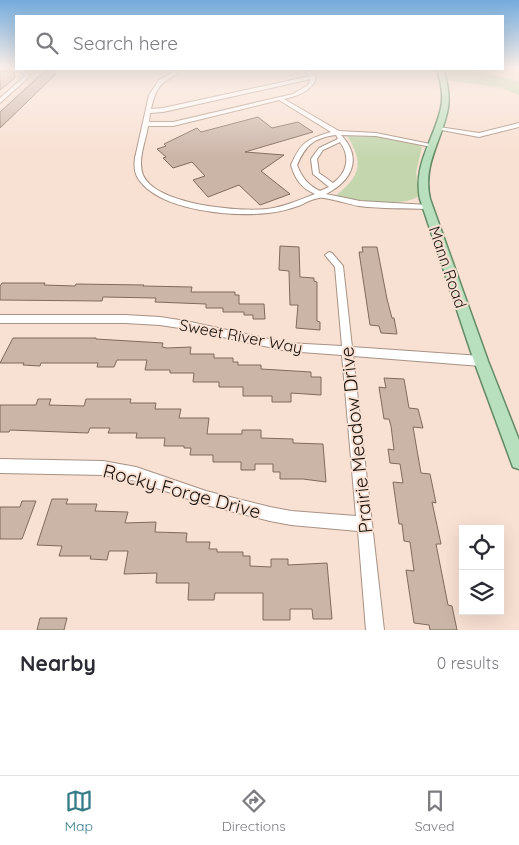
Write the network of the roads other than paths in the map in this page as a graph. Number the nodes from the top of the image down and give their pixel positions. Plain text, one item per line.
1 (152, 96) edge
2 (225, 96) edge
3 (288, 96) edge
4 (446, 96) edge
5 (280, 98) junction
6 (149, 110) junction
7 (146, 124) junction
8 (519, 125) edge
9 (438, 129) junction
10 (340, 136) junction
11 (432, 145) junction
12 (334, 187) junction
13 (321, 194) junction
14 (428, 207) junction
15 (328, 255) dead end
16 (0, 319) edge
17 (347, 351) junction
18 (481, 361) junction
19 (519, 461) edge
20 (0, 466) edge
21 (364, 524) junction
22 (375, 630) edge

1 - 6 street
2 - 6 street
3 - 5 street
4 - 9 main road, Mann Road
5 - 7 street
5 - 10 street
6 - 7 street
7 - 13 street
8 - 9 street
9 - 11 main road, Mann Road
10 - 11 street
10 - 12 street
10 - 12 street
10 - 13 street
11 - 14 main road, Mann Road
12 - 13 street
13 - 14 street
14 - 18 main road, Mann Road
15 - 17 street, Prairie Meadow Drive
16 - 17 street, Sweet River Way
17 - 18 street, Sweet River Way
17 - 21 street, Prairie Meadow Drive
18 - 19 main road, Mann Road
20 - 21 street, Rocky Forge Drive
21 - 22 street, Prairie Meadow Drive

